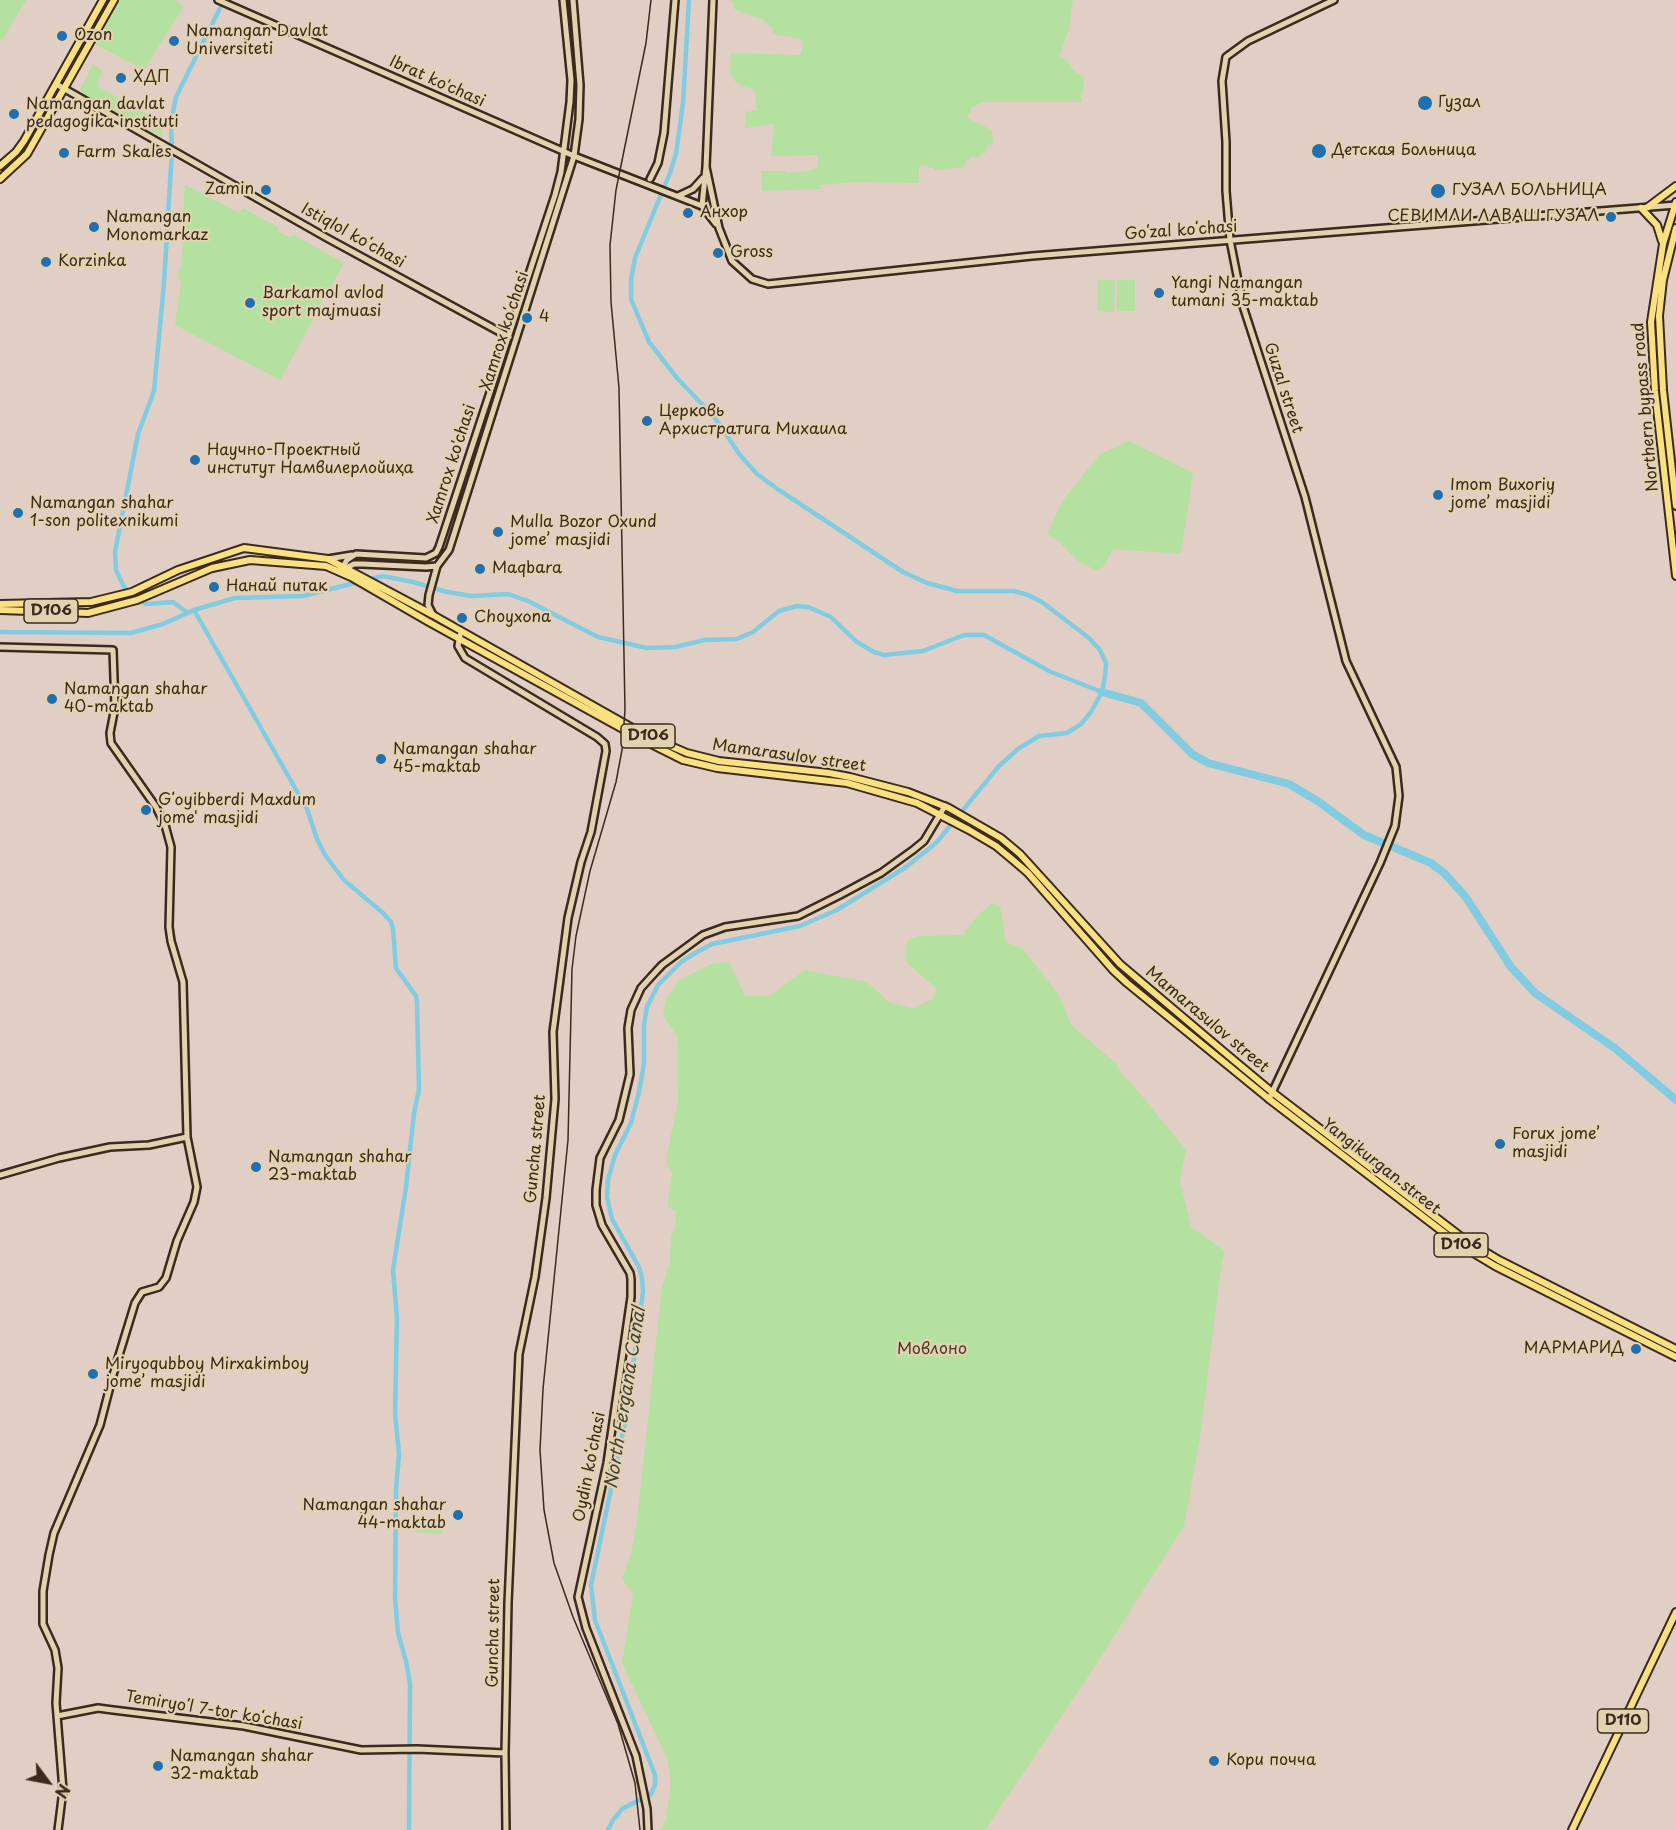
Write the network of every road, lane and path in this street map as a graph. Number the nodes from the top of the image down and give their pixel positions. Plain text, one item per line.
1 (103, 0) edge
2 (114, 0) edge
3 (563, 0) edge
4 (573, 0) edge
5 (675, 0) edge
6 (713, 0) edge
7 (1334, 0) edge
8 (220, 1) edge
9 (56, 84) junction
10 (65, 89) junction
11 (564, 152) junction
12 (574, 156) junction
13 (0, 166) edge
14 (706, 167) junction
15 (704, 177) junction
16 (0, 179) edge
17 (649, 181) junction
18 (1676, 186) edge
19 (676, 195) junction
20 (1675, 204) edge
21 (702, 206) junction
22 (1644, 207) junction
23 (719, 228) junction
24 (1676, 228) edge
25 (1230, 240) junction
26 (1663, 244) junction
27 (507, 336) junction
28 (516, 340) junction
29 (1676, 506) edge
30 (1674, 543) edge
31 (356, 554) junction
32 (328, 559) junction
33 (437, 566) junction
34 (343, 568) junction
35 (1676, 576) edge
36 (374, 586) junction
37 (2, 607) edge
38 (433, 615) junction
39 (460, 634) junction
40 (0, 646) edge
41 (947, 807) junction
42 (943, 815) junction
43 (1271, 1096) junction
44 (187, 1137) junction
45 (0, 1175) edge
46 (1676, 1348) edge
47 (1676, 1357) edge
48 (1676, 1612) edge
49 (57, 1716) junction
50 (505, 1753) junction
51 (58, 1830) edge
52 (506, 1830) edge
53 (648, 1830) edge
54 (1572, 1830) edge

1 - 9 main road
2 - 10 main road
3 - 11 street, Xamrox ko'chasi
4 - 12 street, Xamrox koʻchasi
5 - 17 street
6 - 14 street
7 - 25 street, Guzal street
8 - 11 street, Ibrat ko'chasi
9 - 10 street, Istiqlol koʻchasi
9 - 13 main road
10 - 16 main road
10 - 27 street, Istiqlol koʻchasi
11 - 12 street, Ibrat ko'chasi
11 - 27 street, Xamrox ko'chasi
12 - 17 street, Ibrat ko'chasi
12 - 28 street, Xamrox koʻchasi
14 - 15 street
14 - 23 street
15 - 19 street
15 - 21 street
17 - 19 street, Ibrat ko'chasi
18 - 22 main road
19 - 21 street, Ibrat ko'chasi
20 - 22 street, Goʻzal koʻchasi
20 - 26 main road, Northern bypass road
21 - 23 street
22 - 25 street, Goʻzal koʻchasi
22 - 26 main road
23 - 25 street, Goʻzal koʻchasi
24 - 29 main road, Northern bypass road
25 - 43 street, Guzal street
26 - 30 main road, Northern bypass road
27 - 28 street, Istiqlol koʻchasi
27 - 31 street, Xamrox ko'chasi
28 - 33 street, Xamrox koʻchasi
30 - 35 main road, Northern bypass road
31 - 32 street, Xamrox ko'chasi
31 - 34 street
32 - 34 main road, D106
32 - 37 main road, D106
33 - 34 street
33 - 38 street, Xamrox koʻchasi
34 - 36 main road, D106
34 - 37 main road, D106
36 - 38 main road, Mamarasulov street / D106
36 - 39 main road, Mamarasulov street / D106
38 - 39 main road, Mamarasulov street / D106
39 - 41 main road, Mamarasulov street / D106
39 - 42 main road, Mamarasulov street / D106
39 - 50 street, Guncha street
40 - 44 street
41 - 42 street, Oydin koʻchasi
41 - 43 main road, Mamarasulov street / D106
42 - 43 main road, Mamarasulov street / D106
42 - 53 street, Oydin koʻchasi
43 - 46 main road, Yangikurgan street / D106
43 - 47 main road, Yangikurgan street / D106
44 - 45 street
44 - 49 street
48 - 54 main road, D110
49 - 50 street, Temiryoʻl 7-tor koʻchasi
49 - 51 street
50 - 52 street, Guncha street

